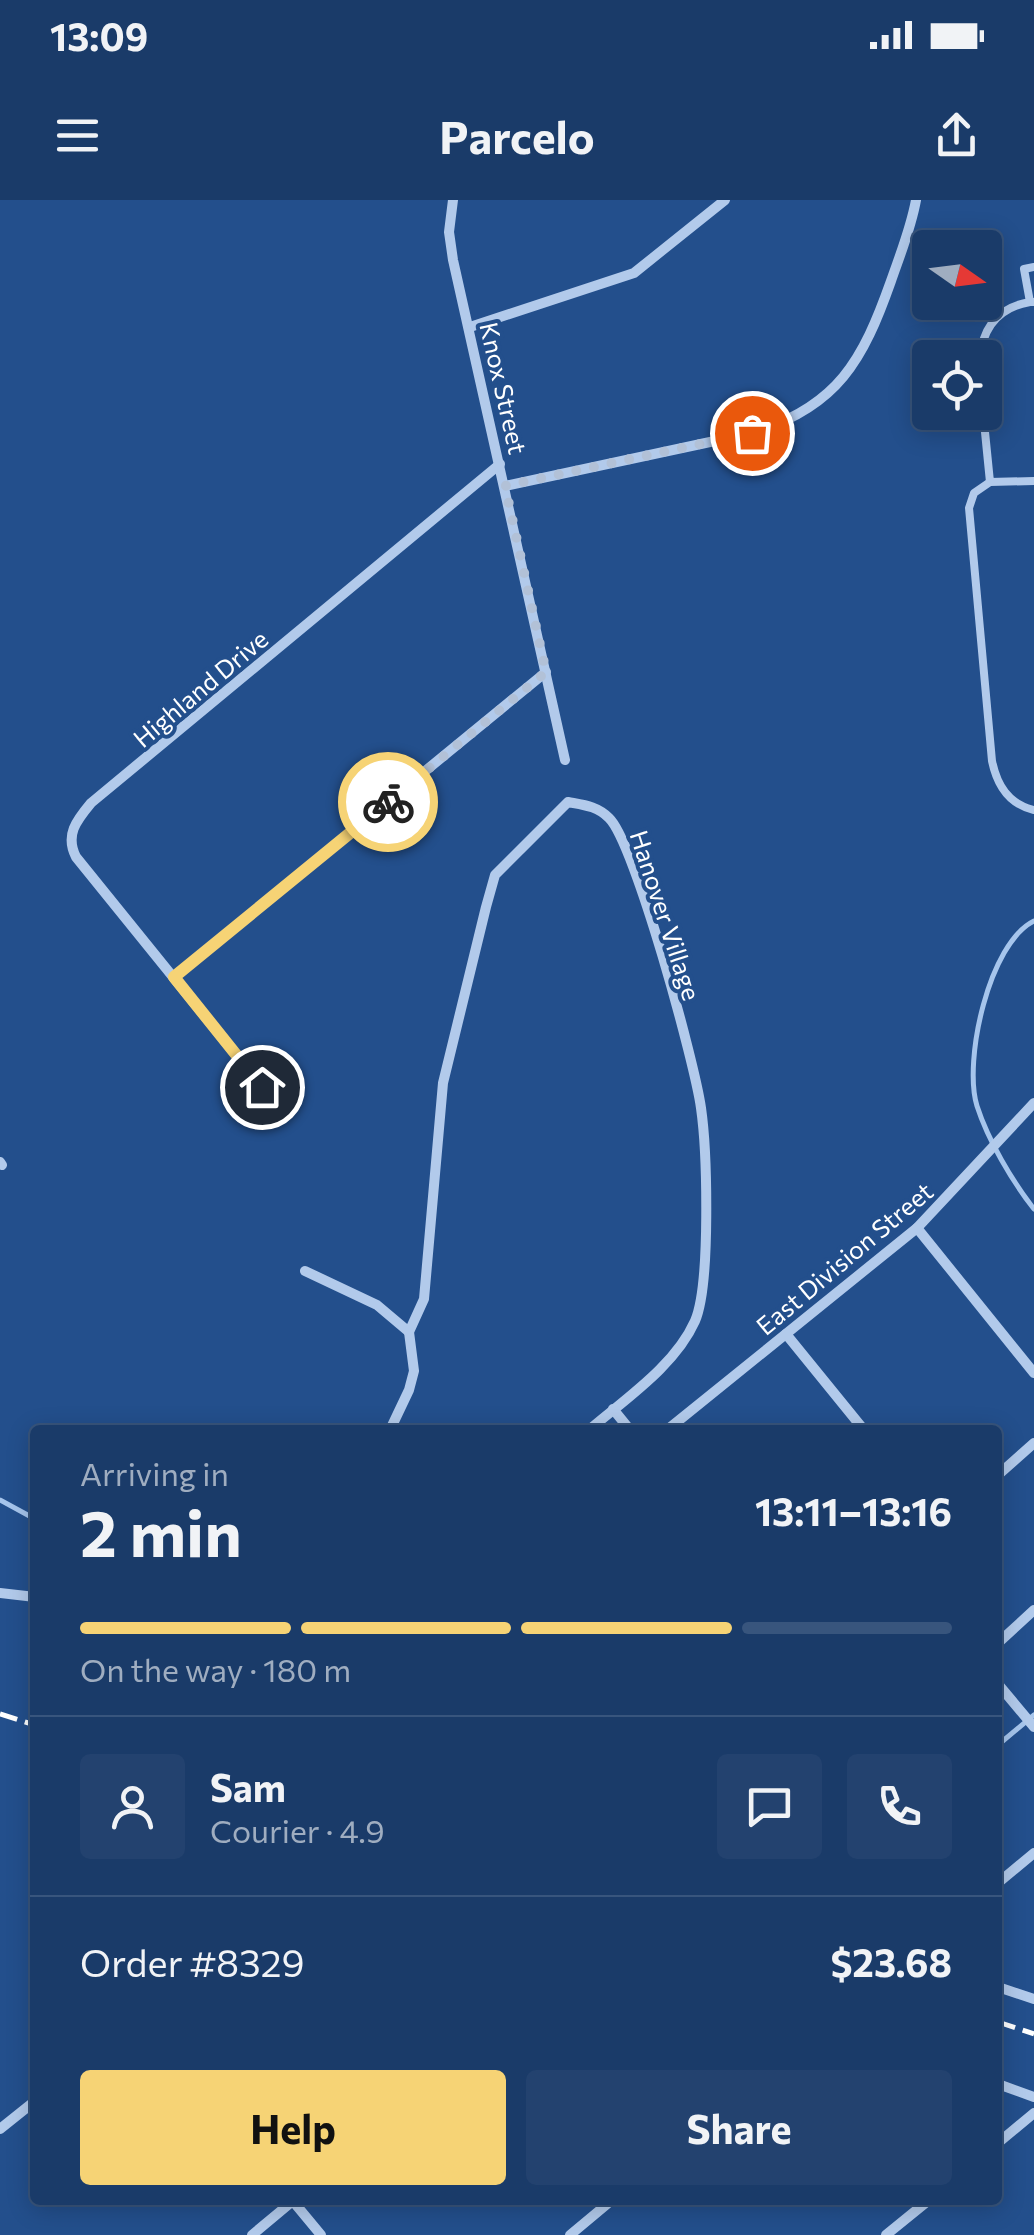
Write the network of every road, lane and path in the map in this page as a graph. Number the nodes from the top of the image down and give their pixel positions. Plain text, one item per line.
1 (453, 200) edge
2 (725, 200) edge
3 (916, 200) edge
4 (1034, 267) edge
5 (1032, 302) edge
6 (470, 328) junction
7 (987, 340) edge
8 (984, 430) edge
9 (500, 464) junction
10 (1034, 481) edge
11 (990, 482) junction
12 (505, 486) junction
13 (546, 672) junction
14 (565, 760) dead end
15 (1034, 810) edge
16 (174, 977) junction
17 (262, 1087) dead end
18 (1034, 1103) edge
19 (917, 1228) junction
20 (305, 1270) dead end
21 (410, 1332) junction
22 (786, 1334) junction
23 (1034, 1372) edge
24 (613, 1409) junction
25 (392, 1425) edge
26 (595, 1425) edge
27 (626, 1425) edge
28 (673, 1425) edge
29 (860, 1425) edge
30 (1034, 1443) edge
31 (1002, 1471) edge
32 (0, 1593) edge
33 (30, 1596) edge
34 (1034, 1610) edge
35 (1002, 1639) edge
36 (1002, 1689) edge
37 (1034, 1727) edge
38 (1034, 1853) edge
39 (1002, 1880) edge
40 (1002, 1988) edge
41 (1034, 1999) edge
42 (1002, 2085) edge
43 (1034, 2096) edge
44 (30, 2104) edge
45 (1034, 2114) edge
46 (0, 2129) edge
47 (1002, 2141) edge
48 (287, 2205) edge
49 (297, 2205) edge
50 (606, 2205) edge
51 (922, 2205) edge
52 (252, 2235) edge
53 (321, 2235) edge
54 (570, 2235) edge
55 (886, 2235) edge

1 - 6 street, Knox Street
2 - 6 street
3 - 12 street
4 - 5 lane
5 - 7 lane
6 - 9 street, Knox Street
8 - 11 lane
9 - 12 street, Knox Street
9 - 16 street, Highland Drive
10 - 11 lane
11 - 15 lane
12 - 13 street, Knox Street
13 - 14 street, Knox Street
13 - 16 street
16 - 17 street, Highland Drive
18 - 19 street, East Division Street
19 - 22 street, East Division Street
19 - 23 street
20 - 21 street
21 - 24 street, Hanover Village
21 - 25 street, Hanover Village
22 - 28 street, East Division Street
22 - 29 street
24 - 26 street, Hanover Village
24 - 27 street
30 - 31 street
32 - 33 street
34 - 35 street
36 - 37 street
38 - 39 street
40 - 41 street
42 - 43 street
44 - 46 street
45 - 47 street
48 - 52 street
49 - 53 street
50 - 54 street
51 - 55 street

